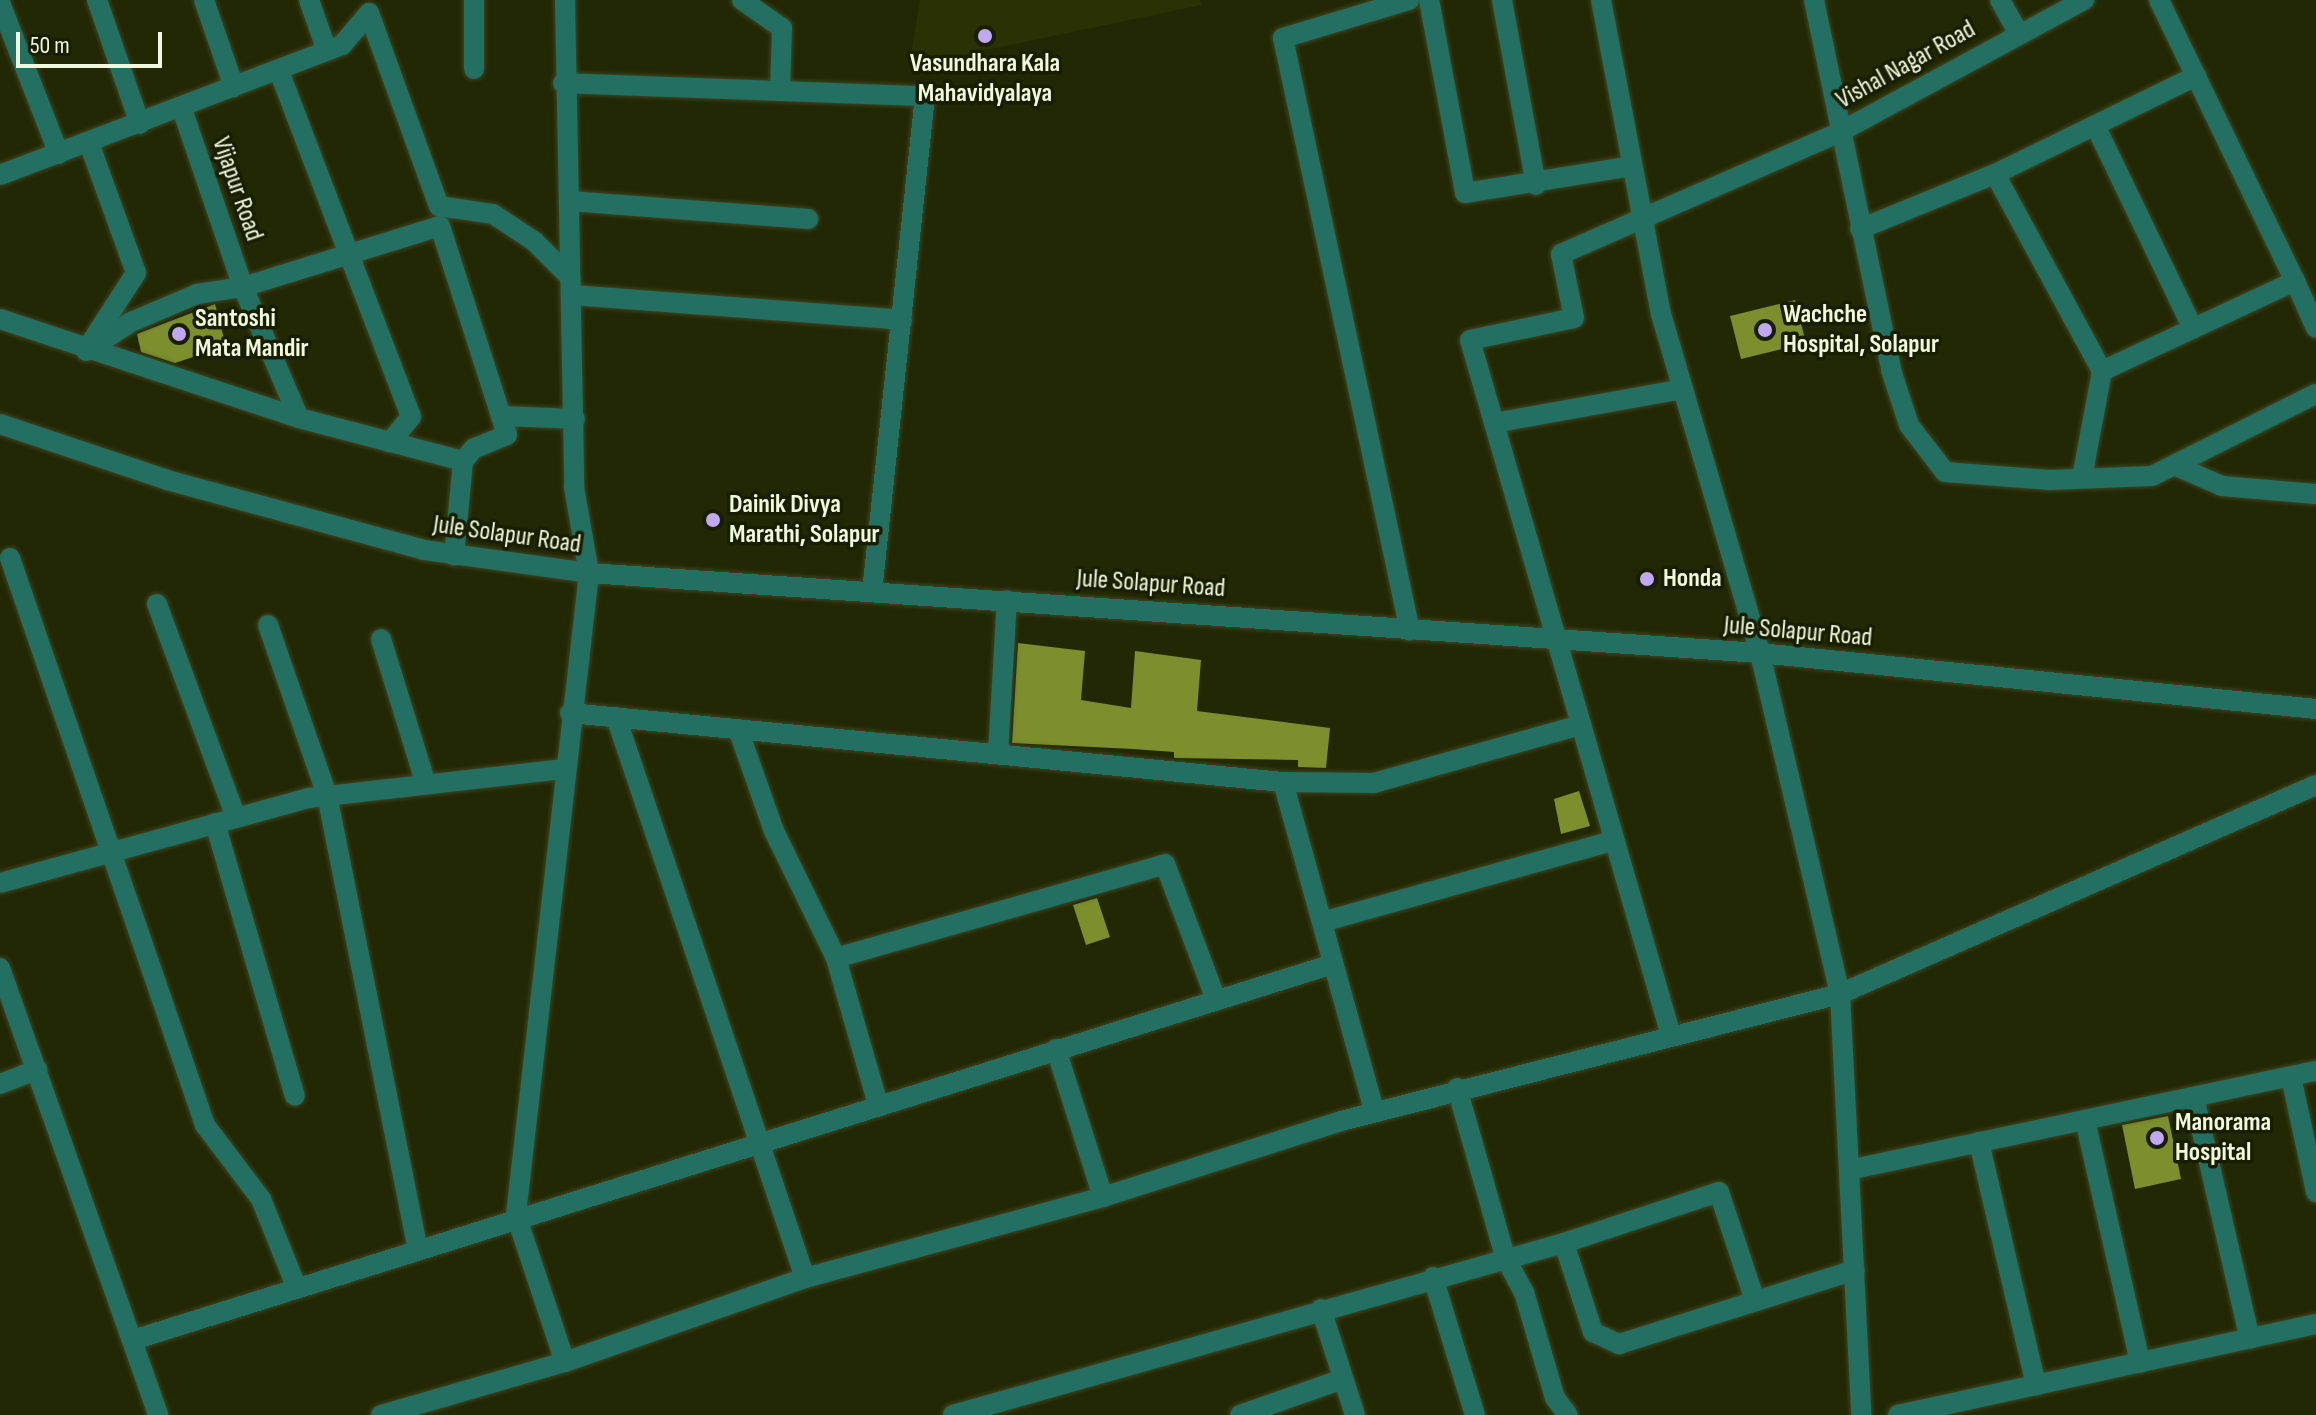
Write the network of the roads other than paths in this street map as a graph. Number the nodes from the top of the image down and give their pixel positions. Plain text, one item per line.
1 (97, 0) edge
2 (204, 0) edge
3 (309, 0) edge
4 (474, 0) edge
5 (565, 0) edge
6 (742, 0) edge
7 (1409, 0) edge
8 (1429, 0) edge
9 (1502, 0) edge
10 (1601, 0) edge
11 (1814, 0) edge
12 (2000, 0) edge
13 (2084, 0) edge
14 (2159, 0) edge
15 (0, 3) edge
16 (2018, 32) junction
17 (327, 51) junction
18 (474, 69) dead end
19 (279, 71) junction
20 (2196, 76) junction
21 (563, 83) junction
22 (234, 87) junction
23 (780, 91) junction
24 (182, 109) junction
25 (140, 124) junction
26 (2095, 125) junction
27 (1838, 133) junction
28 (89, 143) junction
29 (59, 154) junction
30 (1631, 166) junction
31 (1995, 174) junction
32 (0, 175) edge
33 (1536, 185) junction
34 (569, 201) junction
35 (808, 219) dead end
36 (1644, 220) junction
37 (1860, 229) junction
38 (346, 258) junction
39 (2295, 281) junction
40 (572, 286) junction
41 (243, 287) junction
42 (0, 319) edge
43 (902, 320) junction
44 (2316, 328) edge
45 (2193, 329) junction
46 (86, 351) junction
47 (2102, 371) junction
48 (1683, 389) junction
49 (2316, 394) edge
50 (501, 416) junction
51 (299, 418) junction
52 (575, 419) junction
53 (1494, 423) junction
54 (0, 424) edge
55 (390, 442) junction
56 (463, 461) junction
57 (2174, 465) junction
58 (2082, 478) junction
59 (2316, 494) edge
60 (454, 556) junction
61 (10, 558) dead end
62 (589, 573) junction
63 (872, 590) junction
64 (1007, 600) junction
65 (157, 604) dead end
66 (268, 625) dead end
67 (1410, 631) junction
68 (381, 639) dead end
69 (1559, 644) junction
70 (1760, 653) junction
71 (2316, 709) edge
72 (570, 713) junction
73 (616, 717) junction
74 (1581, 725) junction
75 (738, 729) junction
76 (998, 754) junction
77 (563, 769) junction
78 (1283, 782) junction
79 (426, 784) junction
80 (2316, 785) edge
81 (327, 795) junction
82 (236, 818) junction
83 (215, 823) junction
84 (1613, 841) junction
85 (113, 852) junction
86 (0, 883) edge
87 (1322, 922) junction
88 (836, 958) junction
89 (1333, 964) junction
90 (0, 968) edge
91 (1840, 994) junction
92 (1216, 1000) junction
93 (1670, 1032) junction
94 (1056, 1049) junction
95 (37, 1070) junction
96 (2316, 1071) edge
97 (2291, 1077) junction
98 (0, 1084) edge
99 (1457, 1088) junction
100 (295, 1096) dead end
101 (2194, 1097) junction
102 (878, 1104) junction
103 (1374, 1111) junction
104 (2085, 1120) junction
105 (759, 1140) junction
106 (1979, 1142) junction
107 (1849, 1170) junction
108 (2316, 1192) edge
109 (1103, 1197) junction
110 (516, 1215) junction
111 (1564, 1243) junction
112 (417, 1247) junction
113 (1505, 1257) junction
114 (1855, 1270) junction
115 (1433, 1277) junction
116 (805, 1278) junction
117 (296, 1286) junction
118 (1755, 1301) junction
119 (1321, 1309) junction
120 (2316, 1324) edge
121 (2250, 1339) junction
122 (133, 1340) junction
123 (565, 1362) junction
124 (2140, 1363) junction
125 (1343, 1379) junction
126 (2036, 1385) junction
127 (158, 1415) edge
128 (381, 1415) edge
129 (953, 1415) edge
130 (1240, 1415) edge
131 (1355, 1415) edge
132 (1475, 1415) edge
133 (1568, 1415) edge
134 (1861, 1415) edge
135 (1898, 1415) edge

1 - 25 street
2 - 22 street
3 - 17 street
4 - 18 street
5 - 21 street
6 - 23 street
7 - 67 street
8 - 33 street
9 - 33 street
10 - 30 street
11 - 27 street
12 - 16 street
13 - 16 street, Vishal Nagar Road
14 - 20 street
15 - 29 street
16 - 27 street, Vishal Nagar Road
17 - 19 street
17 - 40 street
19 - 22 street
19 - 38 street
20 - 26 street
20 - 39 street
21 - 23 street
21 - 34 street
22 - 24 street
23 - 43 street
24 - 25 street
24 - 41 street, Vijapur Road
25 - 28 street
26 - 31 street
26 - 45 street
27 - 36 street, Vishal Nagar Road
27 - 37 street
28 - 29 street
28 - 46 street
29 - 32 street
30 - 33 street
30 - 36 street
31 - 37 street
31 - 47 street
34 - 35 street
34 - 40 street
36 - 48 street
36 - 53 street, Vishal Nagar Road
37 - 58 street
38 - 41 street
38 - 50 street
38 - 55 street
39 - 44 street
39 - 45 street
40 - 43 street
40 - 52 street
41 - 46 street
41 - 51 street, Vijapur Road
42 - 46 street
43 - 63 street
45 - 47 street
46 - 51 street
47 - 58 street
48 - 53 street
48 - 70 street
49 - 57 street
50 - 52 street
50 - 56 street
51 - 55 street
52 - 62 street
53 - 69 street
54 - 60 street, Jule Solapur Road
55 - 56 street
56 - 60 street
57 - 58 street
57 - 59 street
60 - 62 street, Jule Solapur Road
61 - 85 street
62 - 63 street, Jule Solapur Road
62 - 72 street
63 - 64 street, Jule Solapur Road
64 - 67 street, Jule Solapur Road
64 - 76 street
65 - 82 street
66 - 81 street
67 - 69 street, Jule Solapur Road
68 - 79 street
69 - 70 street, Jule Solapur Road
69 - 74 street
70 - 71 street, Jule Solapur Road
70 - 91 street
72 - 73 street
72 - 77 street
73 - 75 street
73 - 105 street
74 - 78 street
74 - 84 street
75 - 76 street
75 - 88 street
76 - 78 street
77 - 79 street
77 - 110 street
78 - 87 street
79 - 81 street
80 - 91 street
81 - 82 street
81 - 112 street
82 - 83 street
83 - 85 street
83 - 100 street
84 - 87 street
84 - 93 street
85 - 86 street
85 - 117 street
87 - 89 street
88 - 92 street
88 - 102 street
89 - 92 street
89 - 103 street
90 - 95 street
91 - 93 street
91 - 107 street
92 - 94 street
93 - 99 street
94 - 102 street
94 - 109 street
95 - 98 street
95 - 122 street
96 - 97 street
97 - 101 street
97 - 108 street
99 - 103 street
99 - 113 street
101 - 104 street
101 - 121 street
102 - 105 street
103 - 109 street
104 - 106 street
104 - 124 street
105 - 110 street
105 - 116 street
106 - 107 street
106 - 126 street
107 - 114 street
109 - 116 street
110 - 112 street
110 - 123 street
111 - 113 street
111 - 118 street
111 - 118 street
112 - 117 street
113 - 115 street
113 - 133 street
114 - 118 street
114 - 134 street
115 - 119 street
115 - 132 street
116 - 123 street
117 - 122 street
119 - 125 street
119 - 129 street
120 - 121 street
121 - 124 street
122 - 127 street
123 - 128 street
124 - 126 street
125 - 130 street
125 - 131 street
126 - 135 street

